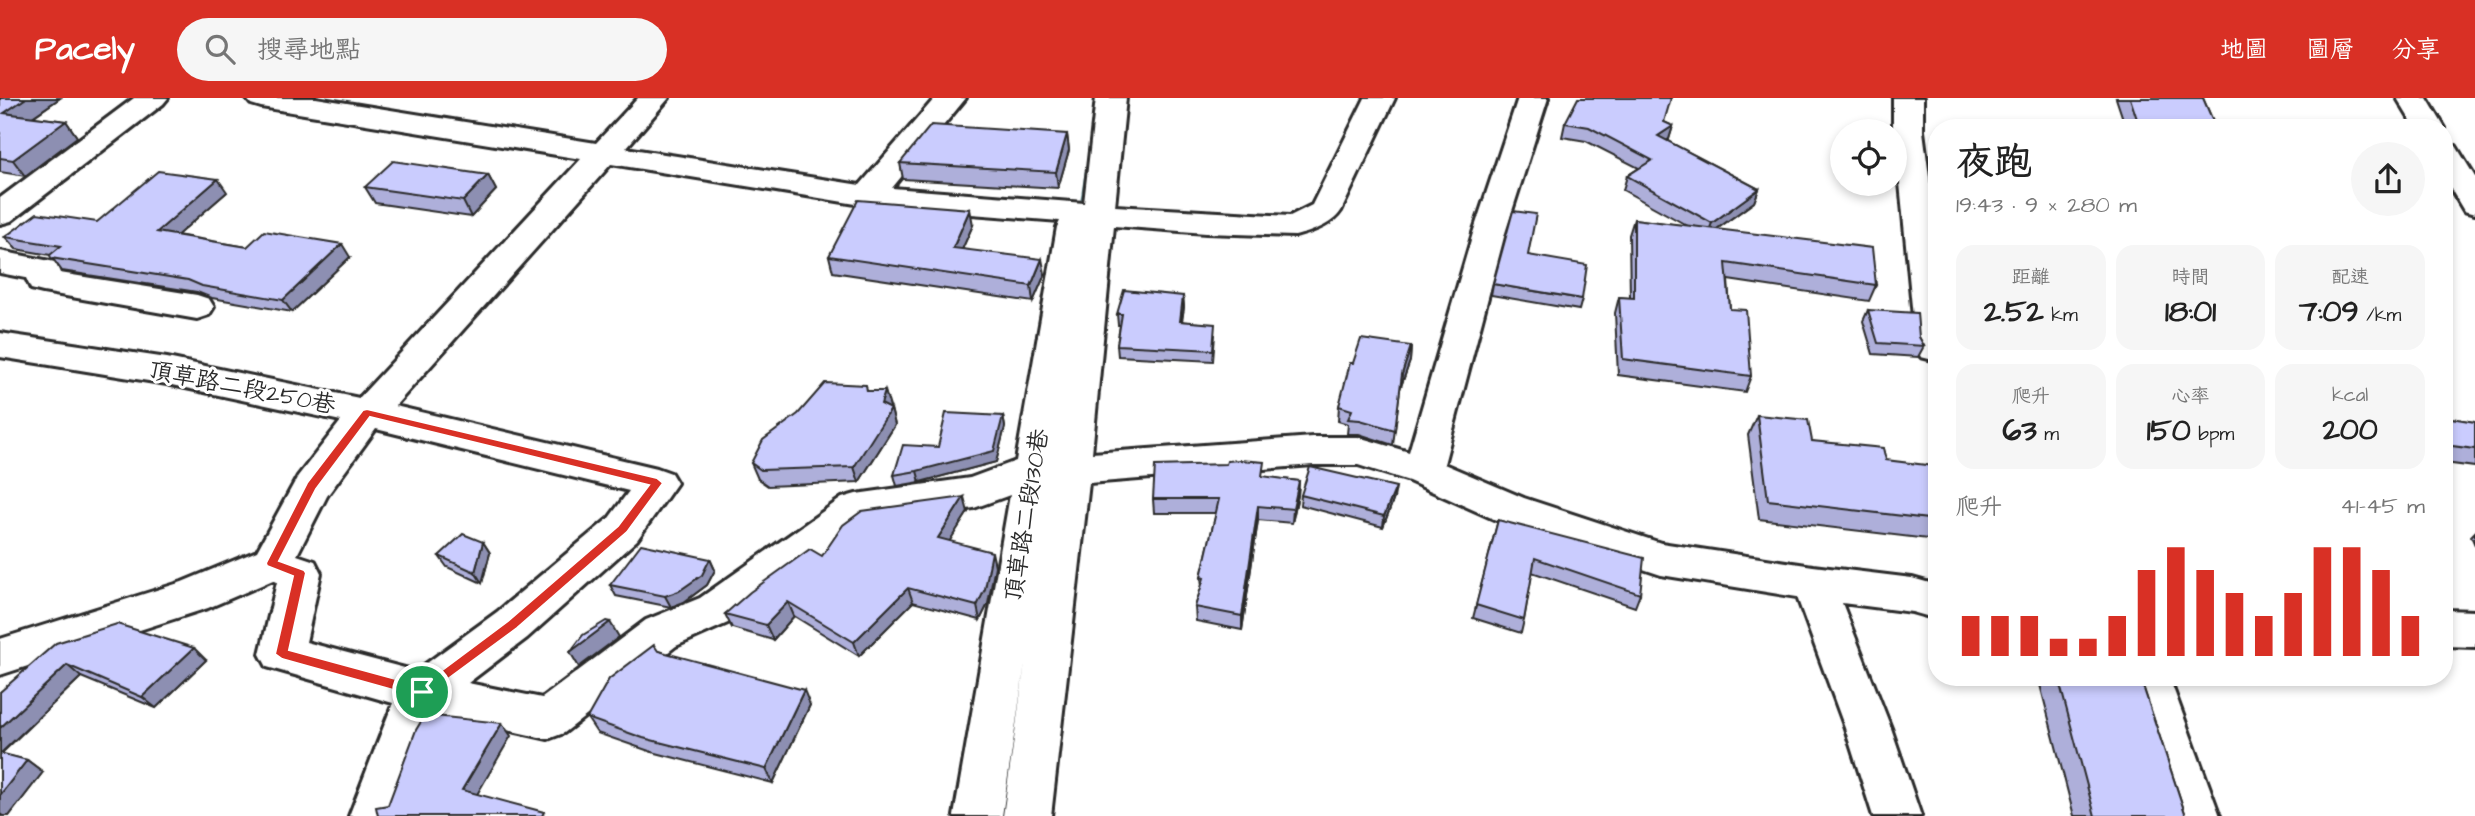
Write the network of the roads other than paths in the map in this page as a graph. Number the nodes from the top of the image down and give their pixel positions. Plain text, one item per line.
1 (153, 98) edge
2 (261, 98) edge
3 (654, 98) edge
4 (951, 98) edge
5 (1111, 98) edge
6 (1380, 98) edge
7 (1533, 98) edge
8 (1908, 98) edge
9 (2412, 98) edge
10 (2425, 119) edge
11 (602, 153) junction
12 (2453, 167) edge
13 (868, 197) junction
14 (2475, 204) edge
15 (0, 214) edge
16 (1086, 214) junction
17 (0, 262) edge
18 (1928, 298) edge
19 (197, 307) dead end
20 (0, 345) edge
21 (367, 413) junction
22 (1053, 470) junction
23 (1423, 471) junction
24 (272, 563) junction
25 (1813, 583) junction
26 (1928, 599) edge
27 (2453, 628) edge
28 (2475, 629) edge
29 (0, 657) edge
30 (2150, 686) edge
31 (422, 692) junction
32 (373, 816) edge
33 (978, 816) edge
34 (1027, 816) edge
35 (1897, 816) edge
36 (2196, 816) edge

1 - 15 street
2 - 11 street
3 - 11 street
4 - 13 street
5 - 16 street, 頂草路二段130巷
6 - 16 street
7 - 23 street
8 - 18 street
9 - 10 street
11 - 13 street
11 - 21 street
12 - 14 street
13 - 16 street
16 - 22 street, 頂草路二段130巷
17 - 19 street
20 - 21 street, 頂草路二段250巷
21 - 24 street
21 - 31 street, 頂草路二段250巷
22 - 23 street
22 - 31 street
22 - 33 street, 頂草路二段130巷
22 - 34 street
23 - 25 street
24 - 29 street
24 - 31 street
25 - 26 street
25 - 35 street
27 - 28 street
30 - 36 street
31 - 32 street, 頂草路二段250巷

